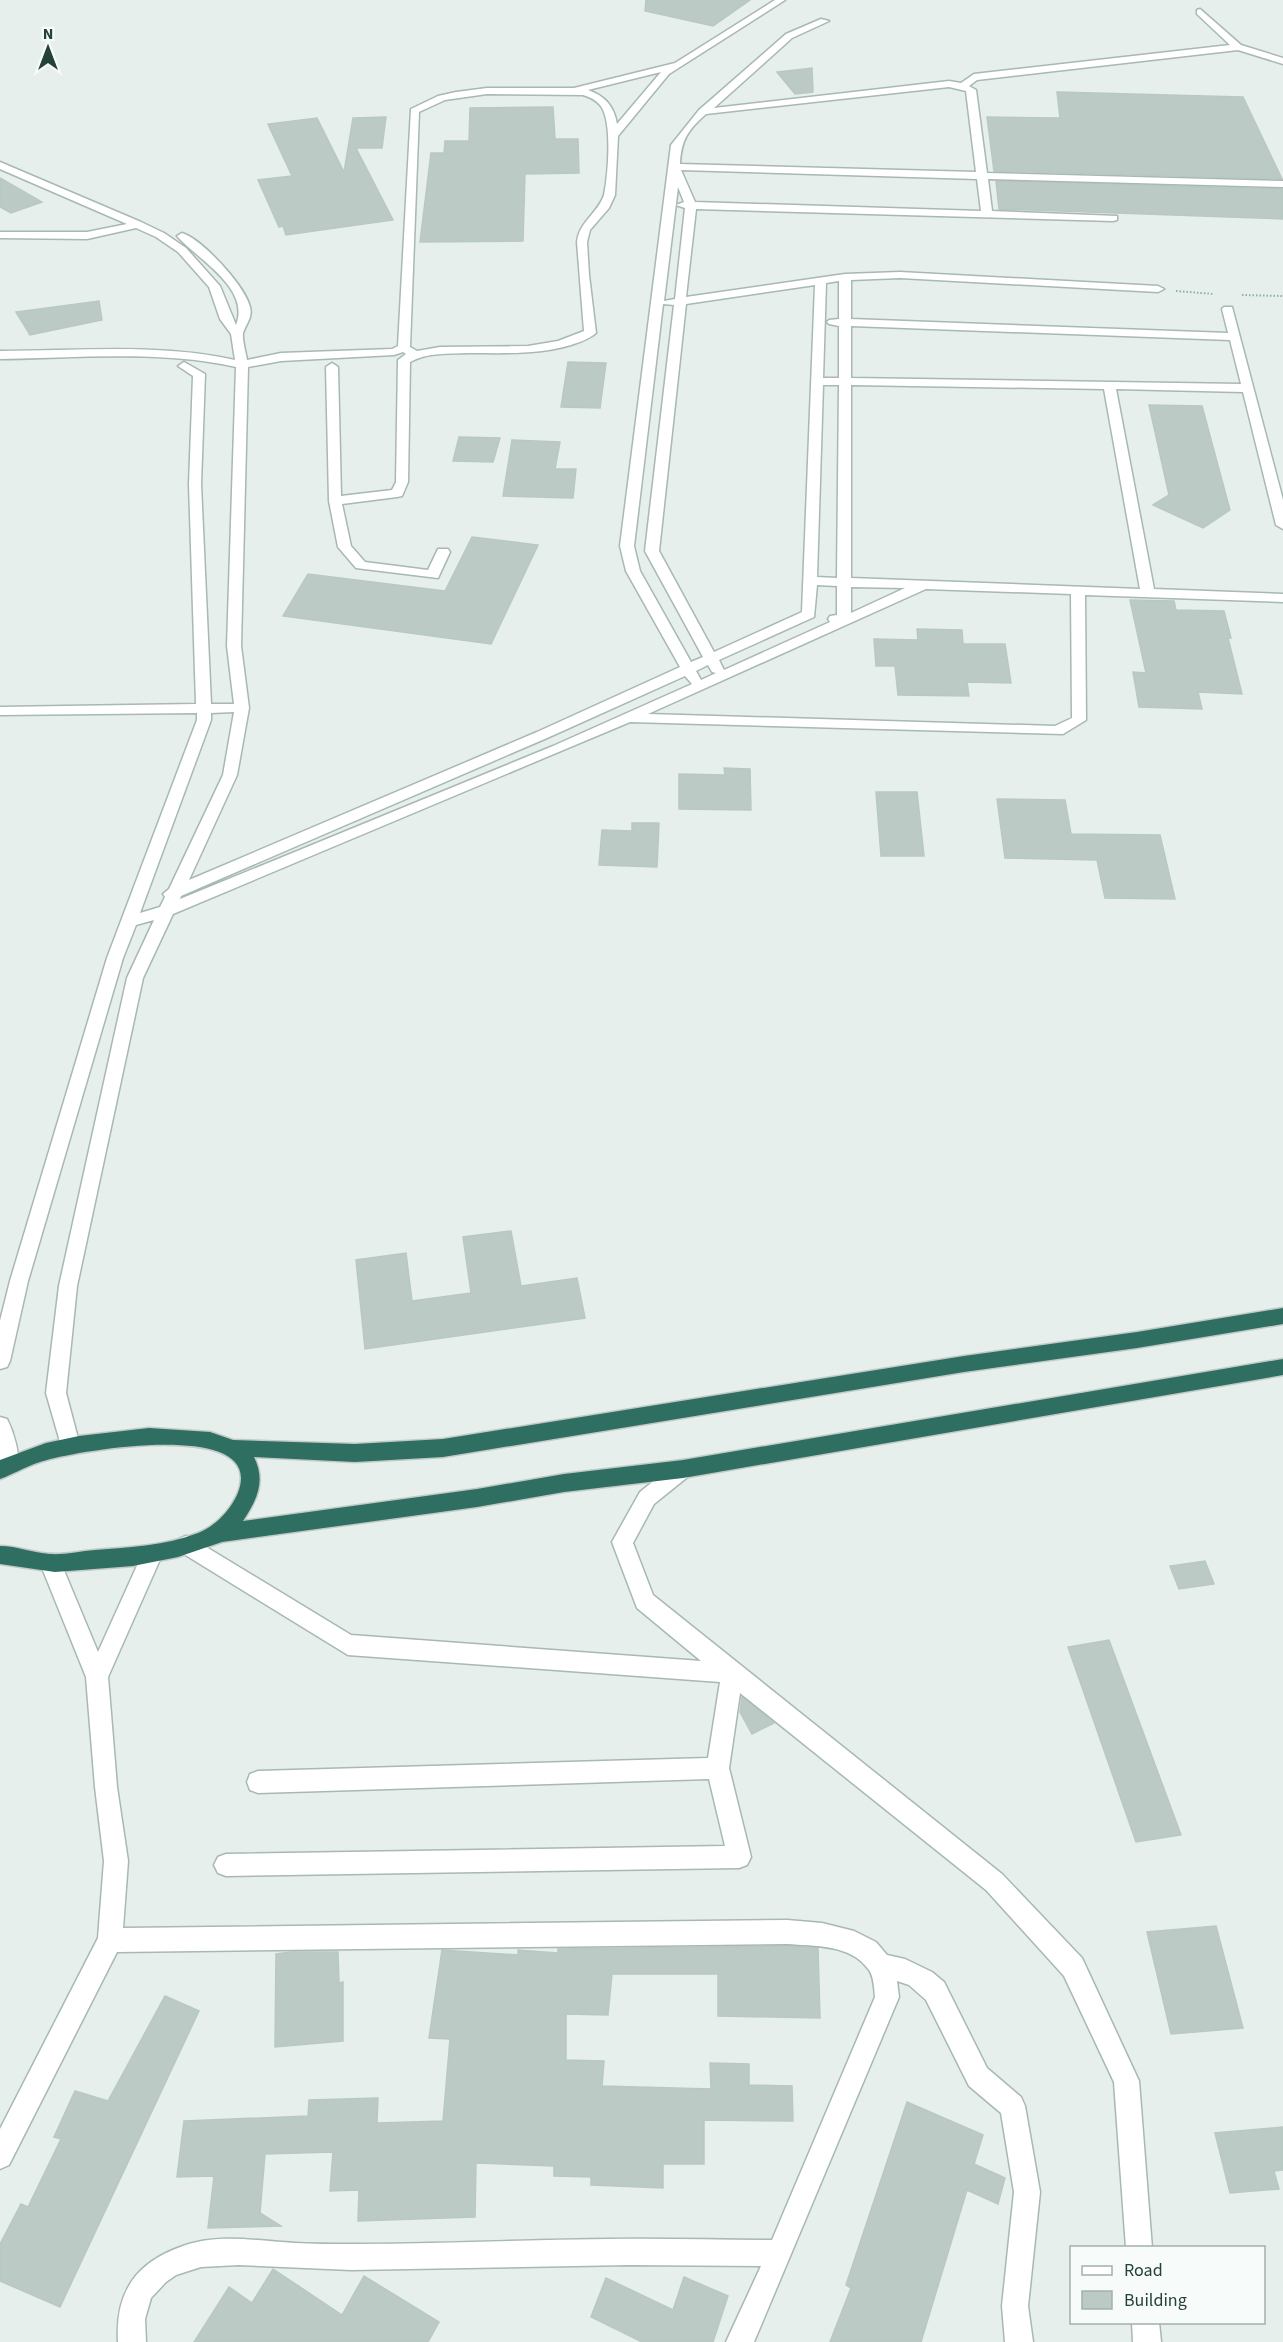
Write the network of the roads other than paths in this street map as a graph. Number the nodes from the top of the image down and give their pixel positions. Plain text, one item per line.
1 (781, 0) edge
2 (1200, 12) dead end
3 (824, 21) dead end
4 (1238, 47) junction
5 (1283, 61) edge
6 (678, 64) junction
7 (963, 86) junction
8 (578, 90) junction
9 (702, 112) junction
10 (614, 134) junction
11 (0, 156) edge
12 (0, 165) edge
13 (675, 167) junction
14 (982, 176) junction
15 (1283, 184) edge
16 (670, 205) junction
17 (691, 206) junction
18 (987, 215) junction
19 (1113, 218) dead end
20 (137, 224) junction
21 (0, 235) edge
22 (845, 278) junction
23 (820, 280) junction
24 (1158, 289) dead end
25 (680, 301) junction
26 (658, 305) junction
27 (1228, 309) dead end
28 (819, 322) junction
29 (845, 323) junction
30 (237, 334) junction
31 (1236, 338) junction
32 (408, 354) junction
33 (0, 355) edge
34 (0, 364) edge
35 (242, 365) junction
36 (184, 366) junction
37 (332, 367) junction
38 (817, 381) junction
39 (845, 381) junction
40 (1109, 386) junction
41 (1248, 388) junction
42 (335, 501) junction
43 (1283, 525) edge
44 (443, 552) dead end
45 (810, 580) junction
46 (844, 581) junction
47 (926, 584) junction
48 (1078, 590) junction
49 (1148, 593) junction
50 (1279, 597) edge
51 (809, 614) junction
52 (844, 621) junction
53 (711, 658) junction
54 (687, 669) junction
55 (721, 676) junction
56 (698, 687) junction
57 (204, 708) junction
58 (242, 708) junction
59 (0, 711) edge
60 (627, 718) junction
61 (176, 890) junction
62 (166, 911) junction
63 (129, 921) junction
64 (1283, 1316) edge
65 (0, 1361) edge
66 (1280, 1371) edge
67 (0, 1425) edge
68 (70, 1446) junction
69 (232, 1448) junction
70 (5, 1467) edge
71 (683, 1469) junction
72 (219, 1533) junction
73 (186, 1545) junction
74 (2, 1553) edge
75 (152, 1555) junction
76 (51, 1563) junction
77 (732, 1672) junction
78 (97, 1677) junction
79 (718, 1768) junction
80 (258, 1782) dead end
81 (226, 1865) dead end
82 (110, 1940) junction
83 (883, 1967) junction
84 (0, 2156) edge
85 (1139, 2246) edge
86 (780, 2253) junction
87 (1145, 2324) edge
88 (132, 2342) edge
89 (740, 2342) edge
90 (1019, 2342) edge
91 (1147, 2342) edge

1 - 6 street
2 - 4 street
3 - 9 street
4 - 5 street
4 - 7 street
6 - 8 street
6 - 10 street
7 - 9 street
7 - 14 street
8 - 10 street
8 - 32 street
9 - 13 street
10 - 32 street
11 - 30 street
12 - 20 street
13 - 14 street
13 - 16 street
13 - 17 street
14 - 15 street
14 - 18 street
16 - 17 street
16 - 26 street
17 - 18 street
17 - 25 street
18 - 19 street
20 - 21 street
20 - 30 street
22 - 23 street
22 - 24 street
22 - 29 street
23 - 25 street
23 - 28 street
25 - 26 street
25 - 53 street
26 - 54 street
27 - 31 street
28 - 29 street
28 - 38 street
29 - 31 street
29 - 39 street
30 - 35 street
31 - 41 street
32 - 35 street
32 - 37 street
32 - 42 street
33 - 35 street
34 - 36 street
35 - 36 street
35 - 37 street
35 - 58 street
36 - 57 street
37 - 42 street
38 - 39 street
38 - 45 street
39 - 40 street
39 - 46 street
40 - 41 street
40 - 49 street
41 - 43 street
42 - 44 street
45 - 46 street
45 - 51 street
46 - 47 street
46 - 52 street
47 - 48 street
47 - 52 street
48 - 49 street
48 - 60 street
49 - 50 street
51 - 52 street
51 - 53 street
52 - 55 street
53 - 54 street
53 - 55 street
54 - 56 street
54 - 61 street
55 - 56 street
56 - 60 street
57 - 58 street
57 - 59 street
57 - 63 street
58 - 61 street
60 - 62 street
61 - 62 street
61 - 63 street
62 - 63 street
62 - 68 street
63 - 65 street
64 - 69 highway
66 - 71 highway
67 - 70 street
68 - 69 highway
68 - 70 highway
69 - 72 highway
71 - 72 highway
71 - 77 street
72 - 73 highway
73 - 75 highway
73 - 77 street
74 - 76 highway
75 - 76 highway
75 - 78 street
76 - 78 street
77 - 79 street
77 - 85 street
78 - 82 street
79 - 80 street
79 - 81 street
82 - 83 street
82 - 84 street
83 - 86 street
83 - 90 street
86 - 88 street
86 - 89 street
87 - 91 street

